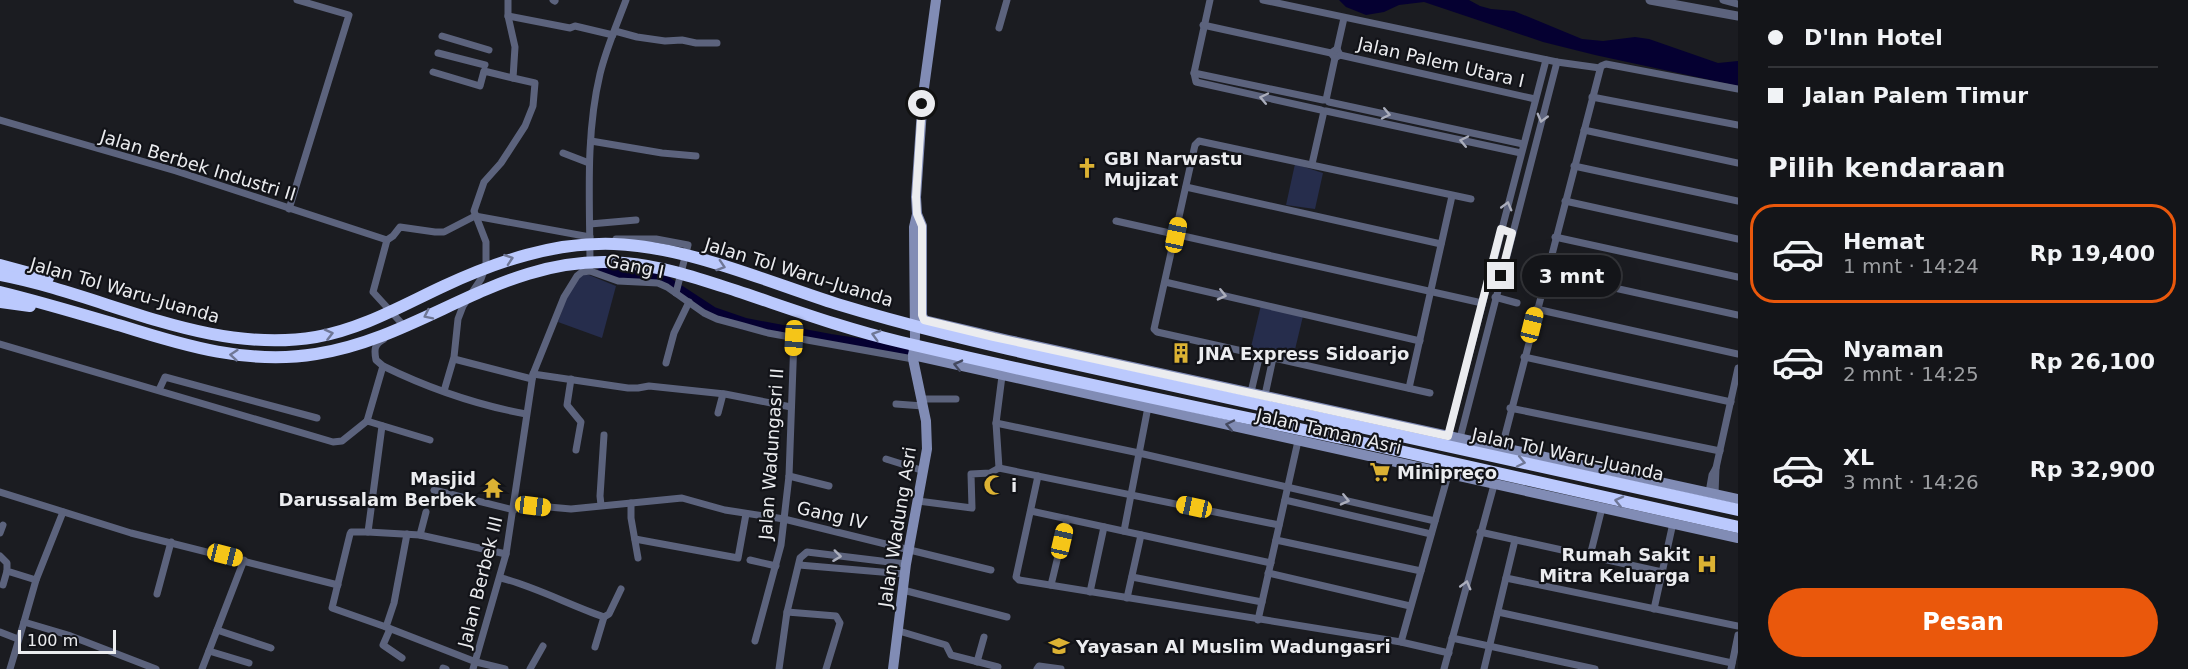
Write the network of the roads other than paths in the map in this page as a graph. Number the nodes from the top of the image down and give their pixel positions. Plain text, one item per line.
1 (297, 0) edge
2 (508, 0) edge
3 (626, 0) edge
4 (936, 0) edge
5 (1006, 0) edge
6 (1210, 0) edge
7 (1263, 0) edge
8 (1650, 0) edge
9 (1713, 0) edge
10 (1723, 0) edge
11 (1738, 4) edge
12 (1710, 11) junction
13 (508, 16) junction
14 (1738, 16) edge
15 (1344, 18) junction
16 (1203, 25) junction
17 (999, 28) dead end
18 (614, 33) junction
19 (442, 36) dead end
20 (717, 44) dead end
21 (438, 53) dead end
22 (1336, 54) junction
23 (1546, 60) junction
24 (1557, 62) junction
25 (485, 68) junction
26 (1600, 68) junction
27 (433, 72) dead end
28 (1194, 73) junction
29 (513, 78) junction
30 (1738, 89) edge
31 (1593, 97) junction
32 (1535, 99) junction
33 (1326, 101) junction
34 (1324, 110) junction
35 (0, 120) edge
36 (1738, 125) edge
37 (1584, 130) junction
38 (591, 141) junction
39 (1523, 144) junction
40 (563, 153) dead end
41 (1521, 153) junction
42 (696, 156) dead end
43 (589, 163) junction
44 (1738, 163) edge
45 (1312, 164) junction
46 (1574, 166) junction
47 (1186, 187) junction
48 (1452, 196) junction
49 (1472, 199) dead end
50 (1565, 201) junction
51 (1738, 201) edge
52 (290, 209) junction
53 (917, 214) junction
54 (475, 216) junction
55 (636, 220) dead end
56 (1116, 221) dead end
57 (590, 224) junction
58 (1501, 229) junction
59 (1512, 233) junction
60 (1176, 235) junction
61 (1556, 237) junction
62 (590, 238) junction
63 (1738, 239) edge
64 (387, 240) junction
65 (1441, 244) junction
66 (0, 265) edge
67 (590, 271) junction
68 (1546, 273) junction
69 (0, 275) edge
70 (1738, 277) edge
71 (1166, 282) junction
72 (676, 291) junction
73 (1431, 291) junction
74 (0, 292) edge
75 (1495, 297) junction
76 (0, 302) edge
77 (689, 302) junction
78 (1482, 303) junction
79 (1517, 303) dead end
80 (1536, 309) junction
81 (1738, 315) edge
82 (924, 320) junction
83 (186, 329) junction
84 (989, 336) junction
85 (915, 337) junction
86 (794, 338) junction
87 (168, 340) junction
88 (1008, 340) junction
89 (1420, 341) junction
90 (0, 344) edge
91 (1260, 354) junction
92 (1738, 354) edge
93 (913, 357) junction
94 (1524, 357) junction
95 (454, 358) junction
96 (1273, 358) junction
97 (666, 363) dead end
98 (383, 366) junction
99 (1738, 368) edge
100 (980, 370) junction
101 (1001, 376) junction
102 (533, 377) junction
103 (571, 380) junction
104 (1409, 388) junction
105 (159, 390) junction
106 (444, 391) junction
107 (1251, 392) junction
108 (1430, 393) dead end
109 (723, 394) junction
110 (1265, 395) junction
111 (956, 399) dead end
112 (1731, 402) junction
113 (922, 403) junction
114 (896, 404) dead end
115 (791, 407) junction
116 (1148, 407) junction
117 (1510, 408) junction
118 (718, 413) dead end
119 (526, 414) junction
120 (317, 418) dead end
121 (367, 421) junction
122 (996, 423) junction
123 (1344, 423) junction
124 (382, 426) junction
125 (604, 435) dead end
126 (1448, 436) junction
127 (1341, 438) junction
128 (1460, 438) junction
129 (430, 440) dead end
130 (1298, 441) junction
131 (1502, 447) junction
132 (576, 450) dead end
133 (1720, 451) junction
134 (1140, 453) junction
135 (886, 459) dead end
136 (999, 468) junction
137 (924, 471) junction
138 (1448, 475) junction
139 (789, 476) junction
140 (1038, 476) junction
141 (1494, 484) junction
142 (829, 486) dead end
143 (1288, 487) junction
144 (434, 490) dead end
145 (0, 492) edge
146 (1712, 493) junction
147 (1131, 494) junction
148 (1738, 499) edge
149 (1285, 500) junction
150 (918, 501) junction
151 (631, 503) junction
152 (601, 505) junction
153 (514, 507) junction
154 (1602, 508) junction
155 (1738, 510) edge
156 (1031, 511) junction
157 (63, 512) junction
158 (426, 512) dead end
159 (746, 514) junction
160 (784, 519) junction
161 (1067, 519) junction
162 (1435, 521) junction
163 (1673, 523) junction
164 (3, 525) dead end
165 (1279, 525) junction
166 (1104, 527) junction
167 (1738, 527) edge
168 (1124, 531) junction
169 (368, 532) junction
170 (1480, 532) junction
171 (0, 533) edge
172 (407, 534) junction
173 (1431, 534) junction
174 (420, 535) junction
175 (1141, 535) junction
176 (1738, 538) edge
177 (634, 539) junction
178 (1276, 540) junction
179 (1515, 540) junction
180 (171, 542) junction
181 (909, 548) junction
182 (506, 554) junction
183 (0, 556) edge
184 (1590, 556) junction
185 (638, 558) dead end
186 (244, 560) junction
187 (750, 560) dead end
188 (1270, 563) junction
189 (799, 564) junction
190 (776, 566) junction
191 (905, 569) junction
192 (991, 570) dead end
193 (7, 571) junction
194 (1421, 571) junction
195 (1662, 572) junction
196 (1268, 573) junction
197 (1132, 577) junction
198 (501, 578) junction
199 (1506, 578) junction
200 (36, 580) junction
201 (3, 585) dead end
202 (338, 585) junction
203 (1051, 585) junction
204 (621, 589) dead end
205 (903, 590) junction
206 (1090, 592) junction
207 (157, 594) dead end
208 (1126, 598) junction
209 (1262, 602) junction
210 (1410, 606) junction
211 (1654, 609) junction
212 (787, 612) junction
213 (1497, 612) junction
214 (604, 617) junction
215 (1007, 617) dead end
216 (1258, 620) junction
217 (24, 622) junction
218 (1738, 626) edge
219 (388, 628) junction
220 (217, 630) junction
221 (899, 631) junction
222 (0, 632) edge
223 (1738, 635) edge
224 (984, 637) dead end
225 (1452, 638) junction
226 (18, 639) junction
227 (755, 641) dead end
228 (1401, 642) junction
229 (543, 646) dead end
230 (1489, 646) junction
231 (595, 647) dead end
232 (271, 648) dead end
233 (209, 651) junction
234 (1449, 653) junction
235 (402, 658) dead end
236 (977, 662) junction
237 (249, 663) dead end
238 (475, 665) edge
239 (1731, 666) edge
240 (998, 667) dead end
241 (10, 669) edge
242 (156, 669) edge
243 (202, 669) edge
244 (505, 669) edge
245 (530, 669) edge
246 (779, 669) edge
247 (826, 669) edge
248 (893, 669) edge
249 (1037, 669) edge
250 (1060, 669) edge
251 (1444, 669) edge
252 (1484, 669) edge
253 (1595, 669) edge

1 - 52 street
2 - 13 street
3 - 18 street
4 - 53 main road
5 - 17 street
6 - 16 street
7 - 15 street
8 - 12 street
9 - 12 street
10 - 11 street
12 - 14 street
13 - 18 street
13 - 29 street
15 - 22 street
15 - 23 street
16 - 22 street, Jalan Palem Utara I
16 - 28 street
18 - 20 street
18 - 38 street
19 - 25 street
21 - 25 street
22 - 32 street, Jalan Palem Utara I
22 - 33 street
23 - 24 street
23 - 32 street
24 - 26 street
24 -> 59 street
25 - 27 street
25 - 29 street
26 - 30 street
26 - 31 street
28 - 33 street
34 -> 28 street
29 - 54 street
31 - 36 street
31 - 37 street
32 - 39 street
33 - 34 street
33 -> 39 street
41 -> 34 street
34 - 45 street
35 - 52 street, Jalan Berbek Industri II
37 - 44 street
37 - 46 street
38 - 42 street
38 - 43 street
39 - 41 street
40 - 43 street
58 -> 41 street
43 - 57 street
45 - 47 street
45 - 48 street
46 - 50 street
46 - 51 street
47 - 60 street
47 - 65 street
48 - 49 street
48 - 65 street
50 - 61 street
50 - 63 street
52 - 64 street, Jalan Berbek Industri II
53 - 82 main road
53 - 85 main road
54 - 62 street
54 - 64 street
54 - 95 street
55 - 57 street
56 - 60 street
57 - 62 street
58 - 59 street
58 - 78 street
59 - 75 street
60 - 71 street
60 - 73 street
61 - 68 street
61 - 70 street
62 - 67 street
62 - 72 street
64 - 98 street
65 - 73 street
66 - 83 highway
67 - 72 street, Gang I
67 - 102 street, Jalan Berbek III
68 - 80 street
68 - 81 street
69 - 83 highway, Jalan Tol Waru–Juanda
71 -> 89 street
71 - 91 street
72 - 77 street, Gang I
73 - 78 street
73 - 89 street
74 - 87 highway, Jalan Tol Waru–Juanda
75 - 79 street
75 - 128 street
76 - 87 highway
77 - 86 street, Gang I
77 - 97 street
78 - 126 street
80 - 92 street
80 - 94 street
82 - 84 main road
82 - 85 main road
83 -> 123 highway, Jalan Tol Waru–Juanda
84 - 88 main road
84 - 100 main road
85 - 93 main road, Jalan Wadung Asri
86 - 93 street, Gang I
86 - 115 street, Jalan Wadungasri II
127 -> 87 highway, Jalan Tol Waru–Juanda
88 - 101 main road
88 - 107 main road
89 - 104 street
90 - 105 street
91 - 96 street
91 - 107 street
100 -> 93 main road, Jalan Taman Asri
93 - 113 main road, Jalan Wadung Asri
94 - 112 street
94 - 117 street
95 - 102 street
95 - 106 street
96 - 104 street
96 - 110 street
98 - 106 street
98 - 121 street
99 - 112 street
100 - 101 main road, Jalan Taman Asri
101 - 116 main road, Jalan Taman Asri
101 - 122 street
102 - 103 street
102 - 119 street, Jalan Berbek III
103 - 109 street
103 - 132 street
104 - 108 street
105 - 120 street
105 - 121 street
106 - 119 street
107 - 110 main road
109 - 115 street
109 - 118 street
110 - 126 main road
111 - 113 street
112 - 133 street
113 - 114 street
113 - 137 main road, Jalan Wadung Asri
115 - 139 street, Jalan Wadungasri II
130 -> 116 main road, Jalan Taman Asri
116 - 134 street
117 - 131 street
117 - 133 street
119 - 153 street, Jalan Berbek III
121 - 124 street
122 - 134 street
122 - 136 street
123 - 127 highway
123 -> 155 highway, Jalan Tol Waru–Juanda
124 - 129 street
124 - 169 street
125 - 152 street
126 - 128 main road
167 -> 127 highway, Jalan Tol Waru–Juanda
128 - 131 main road
130 - 138 main road, Jalan Taman Asri
130 - 143 street
131 - 146 main road
133 - 146 street
134 - 143 street
134 - 147 street
135 - 137 street
136 - 140 street
136 - 150 street
137 - 150 main road, Jalan Wadung Asri
138 - 141 main road, Jalan Taman Asri
138 - 162 street
139 - 142 street
139 - 160 street, Jalan Wadungasri II
140 - 147 street
140 - 156 street
141 - 154 main road, Jalan Taman Asri
141 - 170 street
143 - 149 street
143 -> 162 street
144 - 153 street, Gang IV
145 - 157 street
146 - 148 main road
147 - 165 street
147 - 168 street
149 - 165 street
149 - 173 street
150 - 181 main road, Jalan Wadung Asri
151 - 152 street, Gang IV
151 - 159 street, Gang IV
151 - 177 street
152 - 153 street, Gang IV
153 - 182 street, Jalan Berbek III
154 - 163 main road, Jalan Taman Asri
154 - 184 street
156 - 161 street
156 - 203 street
157 - 180 street
157 - 200 street
158 - 174 street
159 - 160 street, Gang IV
159 - 177 street
160 - 181 street, Gang IV
160 - 190 street, Jalan Wadungasri II
161 - 166 street
161 - 203 street
162 - 173 street
163 - 176 main road, Jalan Taman Asri
163 - 195 street
164 - 171 street
165 - 178 street
166 - 168 street
166 - 206 street
168 - 175 street
169 - 172 street
169 - 202 street
170 - 179 street
225 -> 170 street
172 - 174 street
172 - 219 street
173 - 194 street
174 - 182 street
175 - 188 street
175 - 197 street
177 - 185 street
178 - 188 street
178 - 194 street
179 - 184 street
179 - 199 street
180 - 186 street
180 - 207 street
181 - 191 main road, Jalan Wadung Asri
181 - 192 street, Gang IV
182 - 198 street, Jalan Berbek III
183 - 193 street
184 - 195 street
186 - 202 street
186 - 220 street
187 - 190 street
188 - 196 street
189 - 191 street
189 -> 191 street
189 - 212 street
190 - 227 street, Jalan Wadungasri II
191 - 205 main road, Jalan Wadung Asri
193 - 200 street
193 - 201 street
194 - 210 street
195 - 211 street
196 - 209 street
196 - 210 street
197 - 208 street
197 - 209 street
198 - 214 street
198 - 238 street, Jalan Berbek III
199 - 211 street
199 - 213 street
200 - 217 street
202 - 219 street
203 - 206 street
204 - 214 street
205 - 215 street
205 - 221 main road, Jalan Wadung Asri
206 - 208 street
208 - 216 street
209 - 216 street
210 - 228 street
211 - 218 street
212 - 246 street
212 - 247 street
213 - 230 street
213 - 239 street
214 - 231 street
216 - 228 street
217 - 226 street
217 - 242 street
219 - 235 street
219 - 238 street
220 - 232 street
220 - 233 street
221 - 236 street
221 - 248 main road, Jalan Wadung Asri
222 - 226 street
223 - 239 street
224 - 236 street
225 - 230 street
225 - 234 street
226 - 241 street
228 - 234 street
229 - 245 street
230 - 252 street
230 - 253 street
233 - 237 street
233 - 243 street
234 - 251 street
236 - 240 street
238 - 244 street
249 - 250 street

